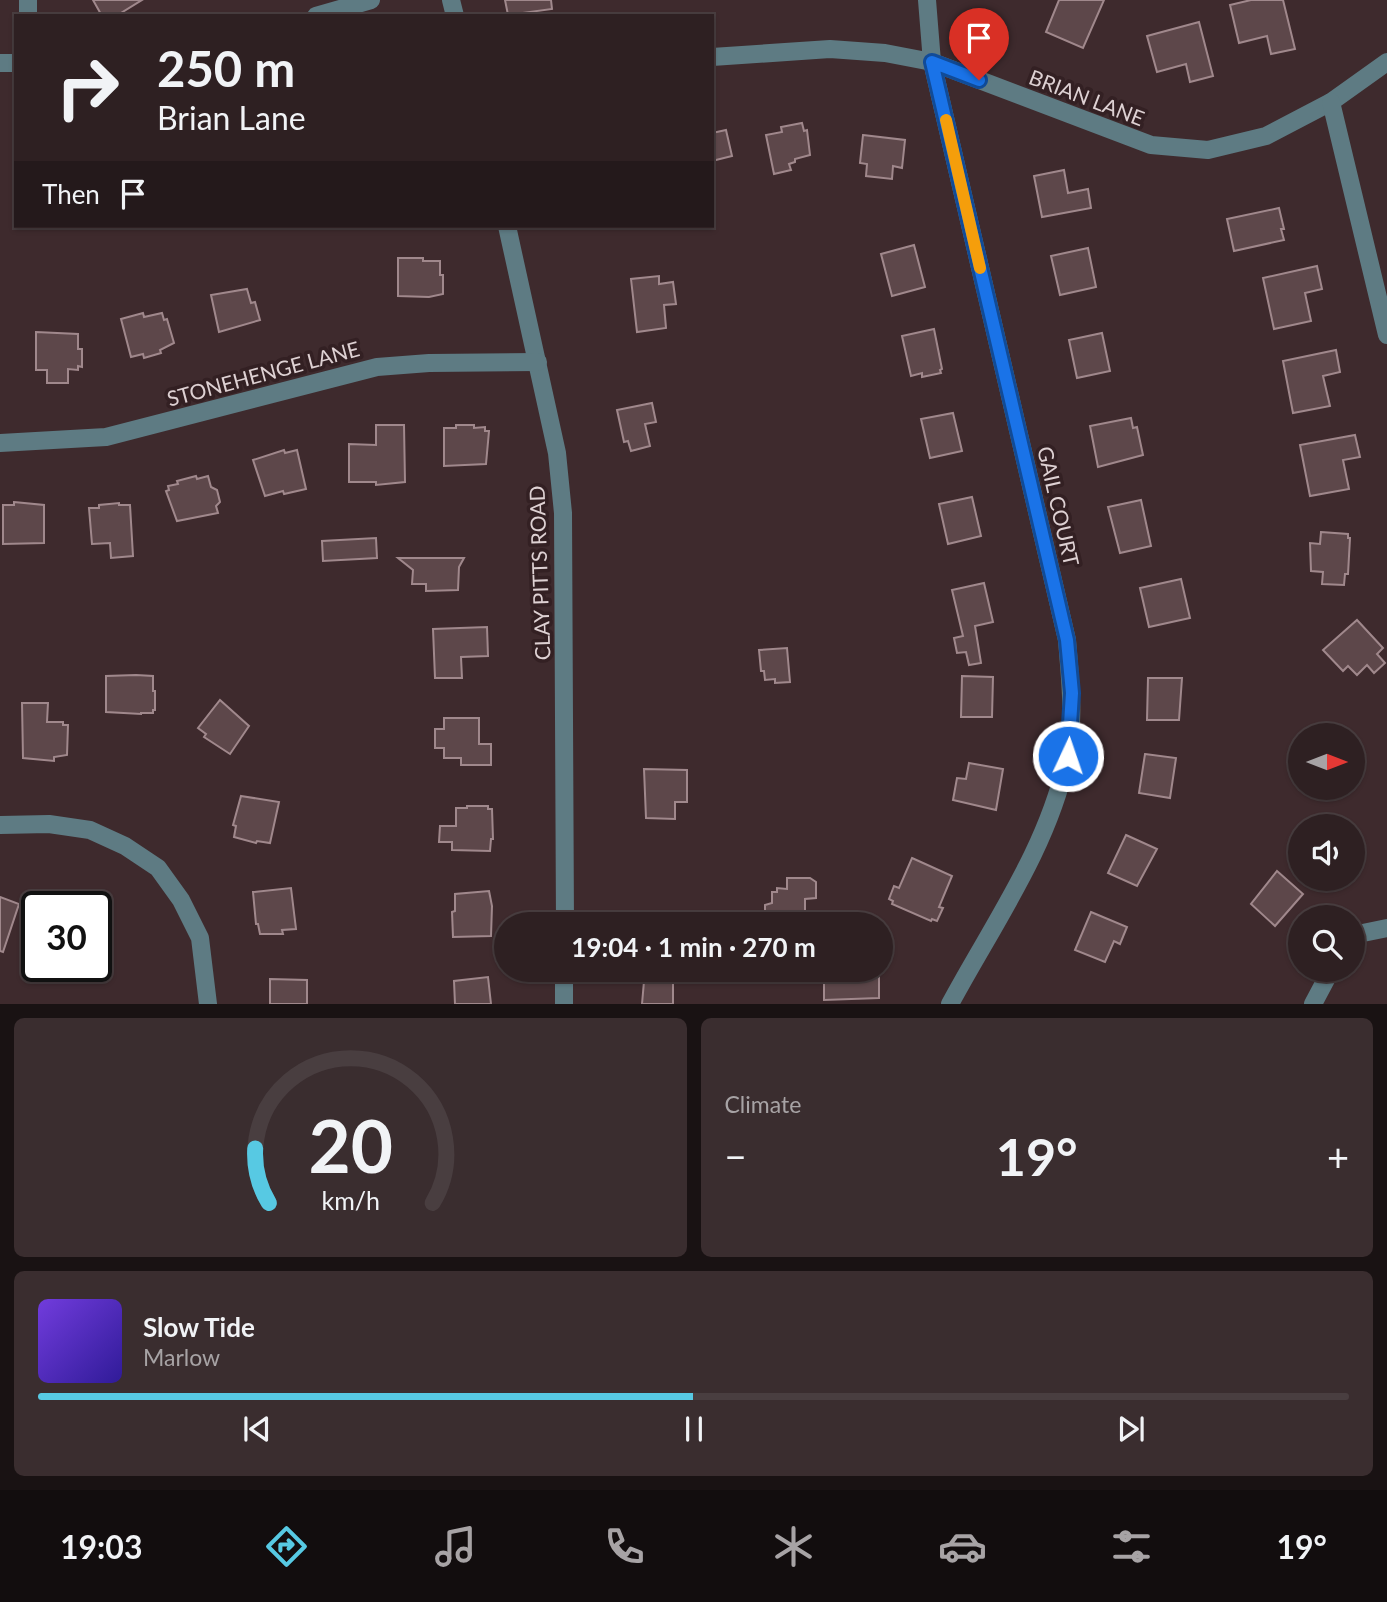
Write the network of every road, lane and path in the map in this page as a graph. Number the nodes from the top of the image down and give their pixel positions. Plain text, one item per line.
1 (371, 0) edge
2 (928, 0) edge
3 (323, 14) edge
4 (714, 57) edge
5 (932, 62) junction
6 (1387, 62) edge
7 (1331, 102) junction
8 (507, 228) edge
9 (1387, 335) edge
10 (538, 362) junction
11 (0, 443) edge
12 (0, 825) edge
13 (565, 912) edge
14 (1387, 928) edge
15 (1365, 933) edge
16 (564, 982) edge
17 (1324, 982) edge
18 (208, 1003) edge
19 (564, 1003) edge
20 (950, 1003) edge
21 (1313, 1003) edge

1 - 3 street
2 - 5 street, GAIL COURT
4 - 5 street, BRIAN LANE
5 - 7 street, BRIAN LANE
5 - 20 street, GAIL COURT
6 - 7 street, BRIAN LANE
7 - 9 street
8 - 10 street, CLAY PITTS ROAD
10 - 11 street, STONEHENGE LANE
10 - 13 street, CLAY PITTS ROAD
12 - 18 street
14 - 15 street
16 - 19 street
17 - 21 street

